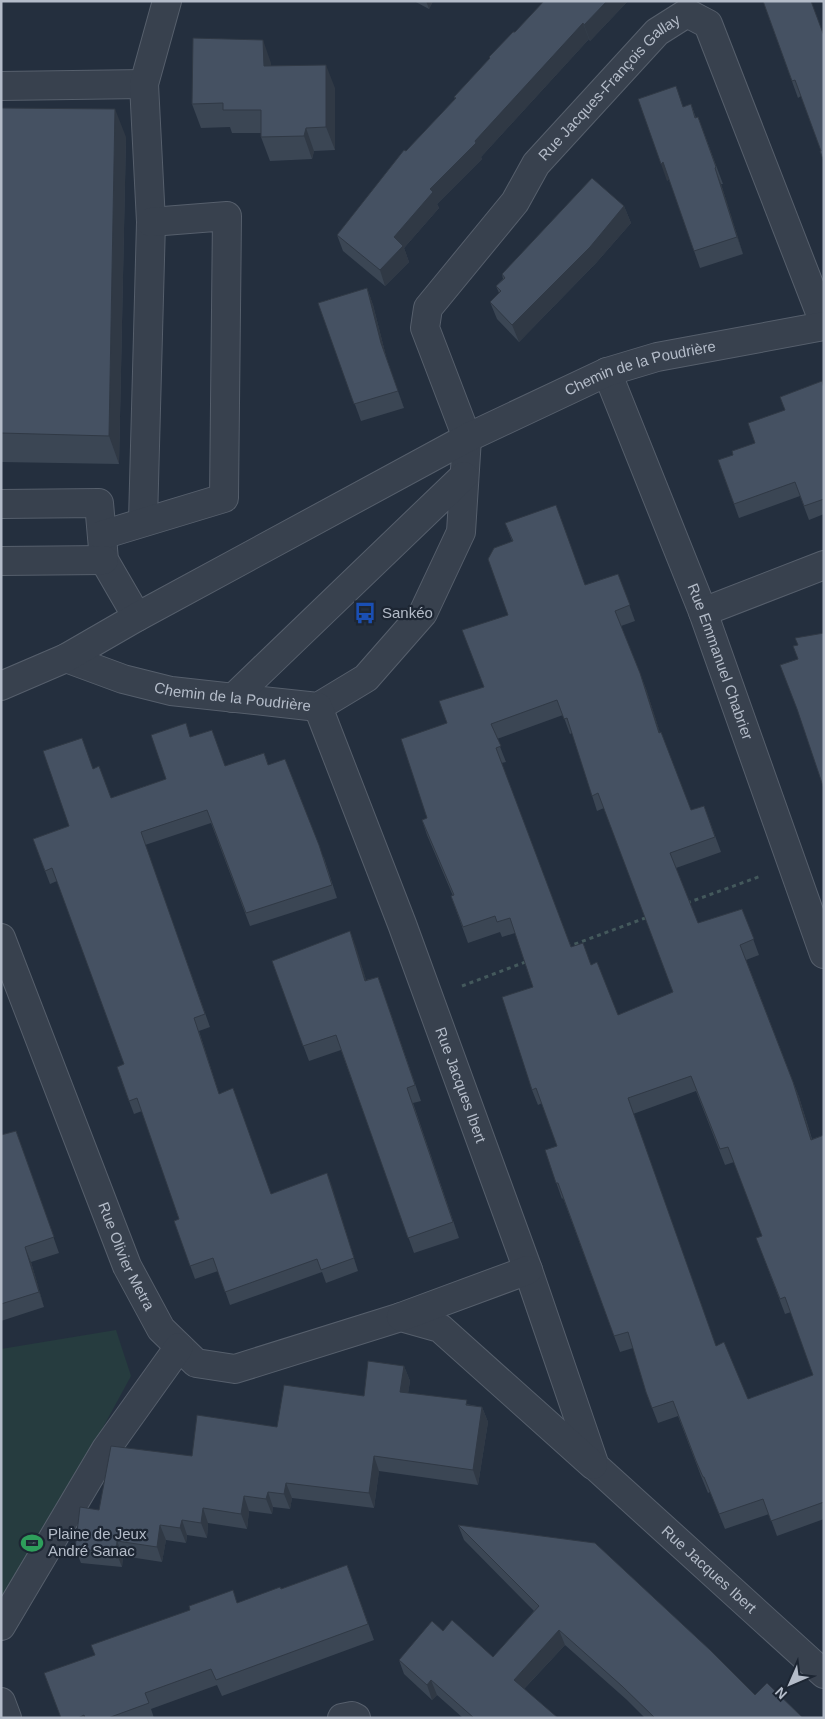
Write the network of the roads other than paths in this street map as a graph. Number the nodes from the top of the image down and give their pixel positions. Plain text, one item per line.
1 (167, 1) edge
2 (704, 12) edge
3 (144, 84) junction
4 (1, 86) edge
5 (151, 222) junction
6 (824, 325) edge
7 (607, 372) junction
8 (467, 438) junction
9 (464, 476) junction
10 (1, 504) edge
11 (143, 521) junction
12 (103, 547) junction
13 (1, 561) edge
14 (824, 565) edge
15 (703, 612) junction
16 (137, 617) junction
17 (66, 658) junction
18 (1, 686) edge
19 (233, 698) junction
20 (318, 707) junction
21 (1, 938) edge
22 (824, 954) edge
23 (528, 1270) junction
24 (401, 1317) junction
25 (179, 1348) junction
26 (595, 1466) junction
27 (1, 1626) edge
28 (824, 1674) edge
29 (1, 1702) edge
30 (7, 1718) edge
31 (342, 1718) edge
32 (356, 1718) edge

1 - 3 street
2 - 6 street, Rue Jacques-François Gallay
2 - 8 street, Rue Jacques-François Gallay
3 - 4 street
3 - 5 street
5 - 11 street
5 - 11 street
6 - 7 street, Chemin de la Poudrière
7 - 8 street, Chemin de la Poudrière
7 - 15 street, Rue Emmanuel Chabrier
8 - 9 street, Chemin de la Poudrière
8 - 16 street, Chemin de la Poudrière
9 - 19 street
9 - 20 street, Chemin de la Poudrière
10 - 12 street
11 - 12 street
12 - 13 street
12 - 16 street
14 - 15 street
15 - 22 street, Rue Emmanuel Chabrier
16 - 17 street, Chemin de la Poudrière
17 - 18 street, Chemin de la Poudrière
17 - 19 street, Chemin de la Poudrière
19 - 20 street, Chemin de la Poudrière
20 - 23 street, Rue Jacques Ibert
21 - 25 street, Rue Olivier Metra
23 - 24 street, Rue Olivier Metra
23 - 26 street, Rue Jacques Ibert
24 - 25 street, Rue Olivier Metra
24 - 26 street, Rue Jacques Ibert
25 - 27 street
26 - 28 street, Rue Jacques Ibert
29 - 30 street
31 - 32 street

